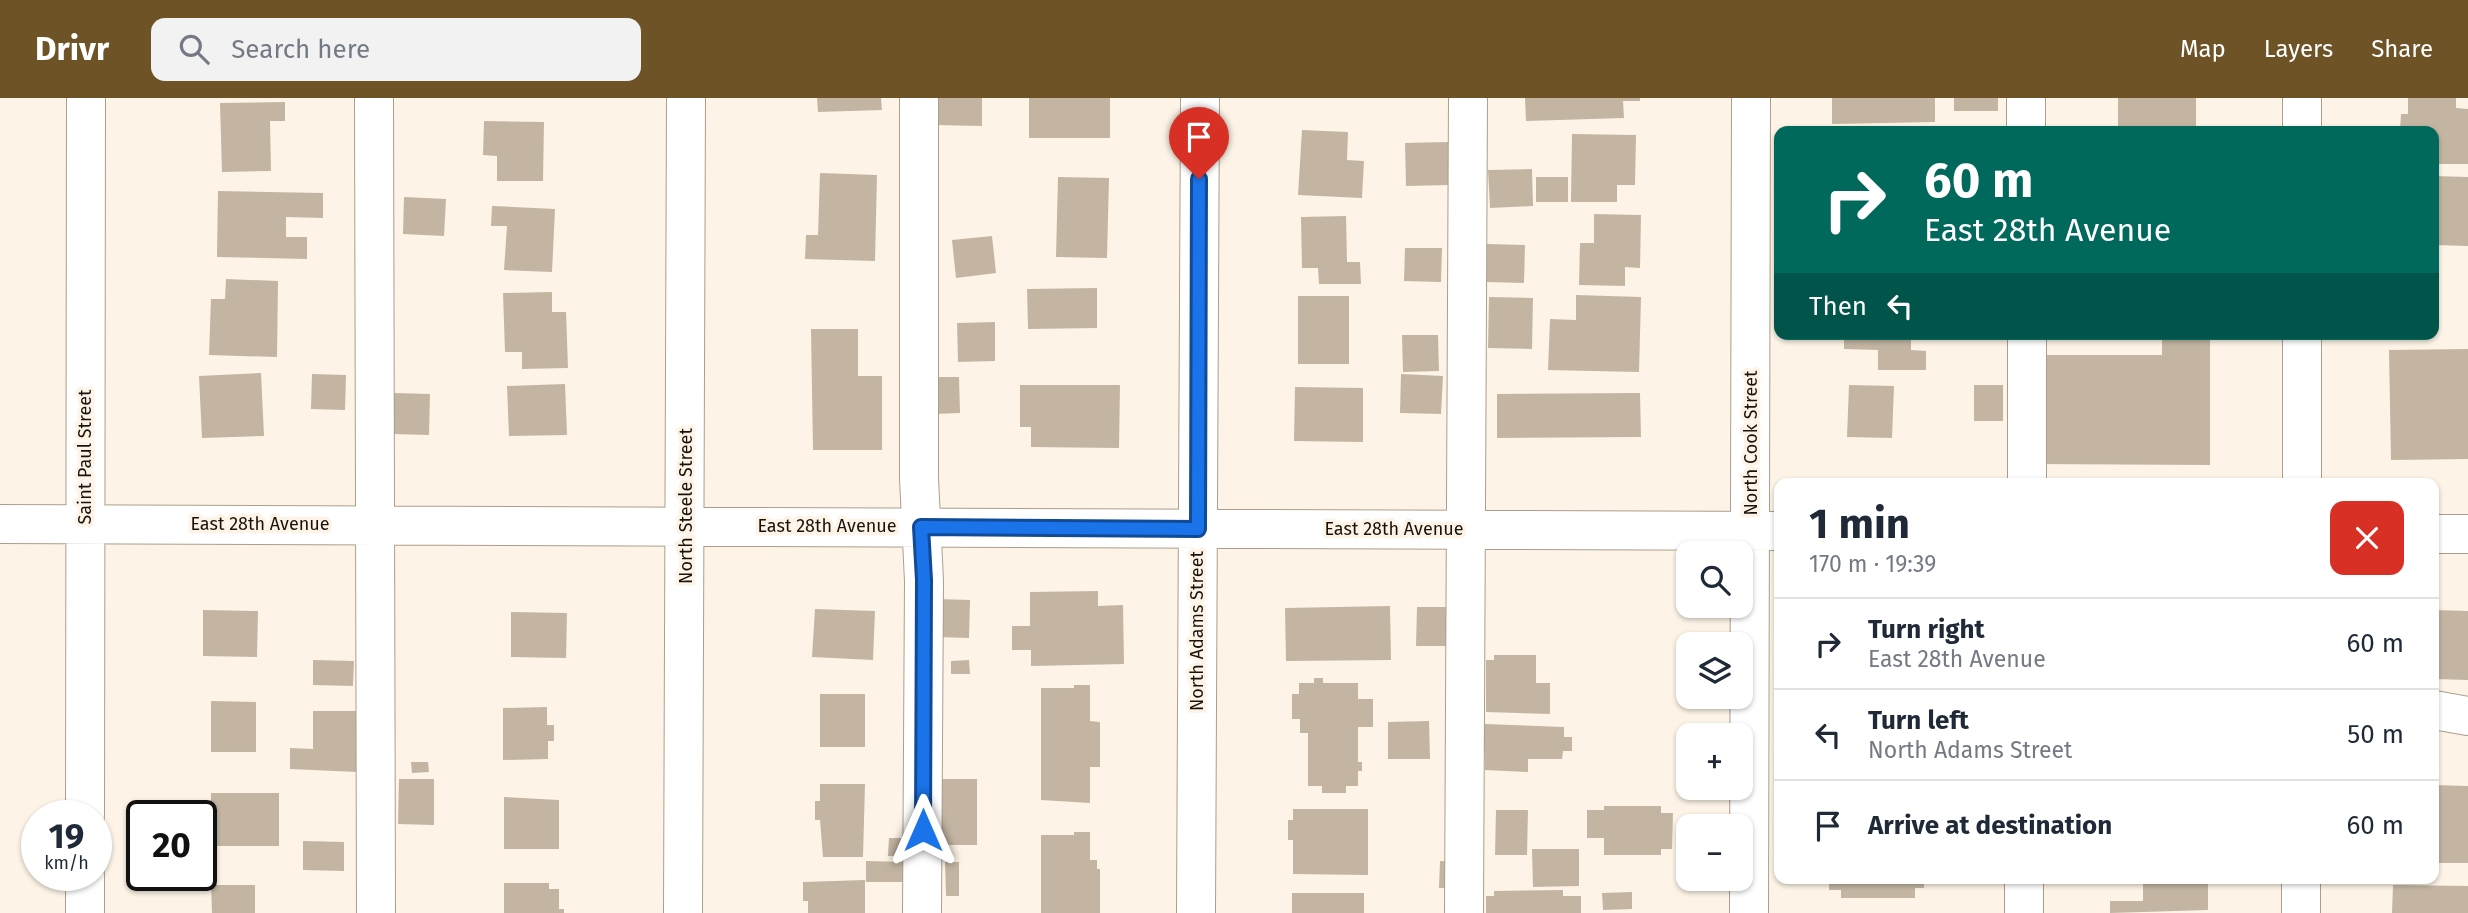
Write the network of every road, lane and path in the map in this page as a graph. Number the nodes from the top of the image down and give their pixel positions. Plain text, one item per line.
1 (86, 98) edge
2 (374, 98) edge
3 (686, 98) edge
4 (919, 98) edge
5 (1200, 98) edge
6 (1468, 98) edge
7 (1751, 98) edge
8 (2026, 98) edge
9 (2302, 98) edge
10 (2026, 126) edge
11 (2302, 126) edge
12 (2027, 340) edge
13 (2302, 340) edge
14 (2027, 478) edge
15 (2302, 478) edge
16 (0, 524) edge
17 (85, 524) junction
18 (375, 524) junction
19 (686, 526) junction
20 (921, 527) junction
21 (1198, 529) junction
22 (1467, 529) junction
23 (1765, 531) edge
24 (2439, 534) edge
25 (2468, 534) edge
26 (2439, 711) edge
27 (2468, 716) edge
28 (85, 800) edge
29 (2024, 884) edge
30 (2301, 884) edge
31 (85, 891) edge
32 (85, 913) edge
33 (376, 913) edge
34 (683, 913) edge
35 (922, 913) edge
36 (1196, 913) edge
37 (1464, 913) edge
38 (1748, 913) edge
39 (2024, 913) edge
40 (2301, 913) edge

1 - 17 street, Saint Paul Street
2 - 18 street
3 - 19 street, North Steele Street
4 - 20 street
5 - 21 street, North Adams Street
6 - 22 street
7 - 23 street, North Cook Street
8 - 10 street
9 - 11 street
12 - 14 street
13 - 15 street
16 - 17 street, East 28th Avenue
17 - 18 street, East 28th Avenue
17 - 28 street, Saint Paul Street
18 - 19 street, East 28th Avenue
18 - 33 street
19 - 20 street, East 28th Avenue
19 - 34 street, North Steele Street
20 - 21 street, East 28th Avenue
20 - 35 street
21 - 22 street, East 28th Avenue
21 - 36 street, North Adams Street
22 - 23 street, East 28th Avenue
22 - 37 street
23 - 38 street, North Cook Street
24 - 25 street
26 - 27 street
29 - 39 street
30 - 40 street
31 - 32 street

